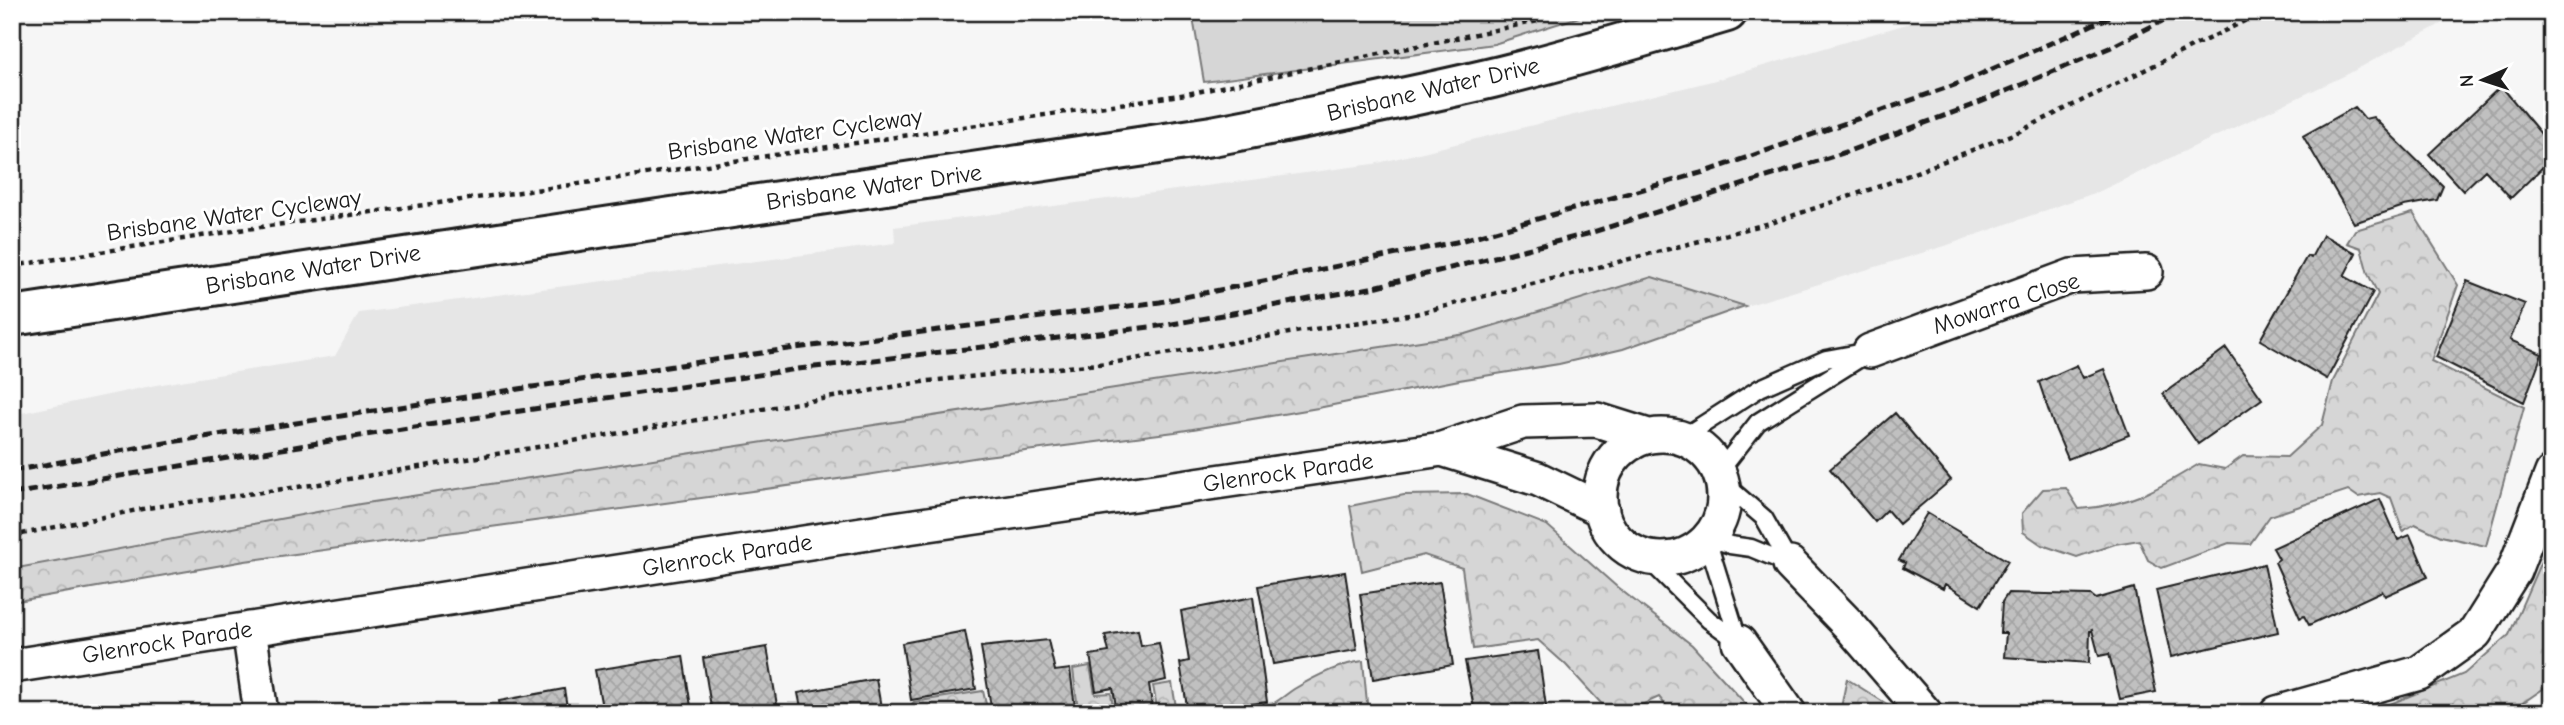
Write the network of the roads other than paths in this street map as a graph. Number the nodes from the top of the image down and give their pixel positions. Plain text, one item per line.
1 (1727, 12) edge
2 (2146, 272) dead end
3 (12, 316) edge
4 (1870, 351) junction
5 (1648, 436) junction
6 (1682, 438) junction
7 (1443, 449) junction
8 (2552, 473) edge
9 (1721, 477) junction
10 (1602, 510) junction
11 (1708, 538) junction
12 (1646, 556) junction
13 (1790, 564) junction
14 (248, 629) junction
15 (1739, 642) junction
16 (12, 666) edge
17 (261, 713) edge
18 (1789, 713) edge
19 (1925, 713) edge
20 (2277, 713) edge

1 - 3 main road, Brisbane Water Drive
2 - 4 street, Mowarra Close
4 - 6 lane, Mowarra Close
4 - 9 lane, Mowarra Close
5 - 6 street, Glenrock Parade
5 - 7 street, Glenrock Parade
5 - 10 street
6 - 9 street
7 - 10 street, Glenrock Parade
7 - 14 street, Glenrock Parade
8 - 20 street
9 - 11 street
9 - 13 lane
10 - 12 street
11 - 12 street
11 - 13 lane
11 - 15 lane
12 - 15 lane
13 - 19 street
14 - 16 street, Glenrock Parade
14 - 17 street
15 - 18 street

